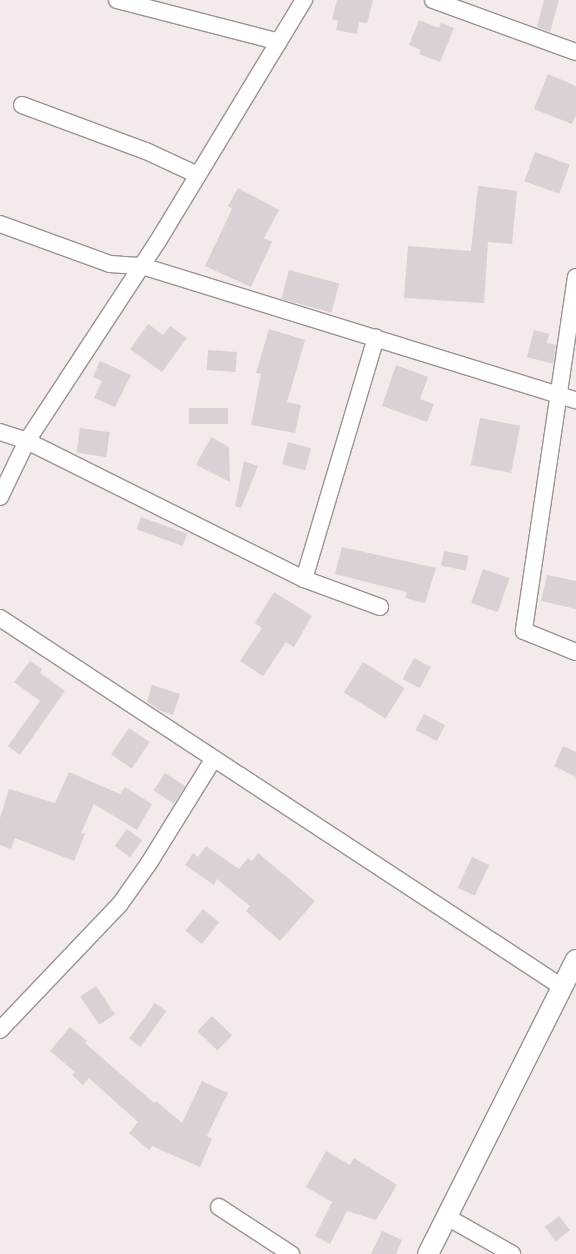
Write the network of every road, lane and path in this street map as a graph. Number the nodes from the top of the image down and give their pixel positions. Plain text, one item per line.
1 (118, 0) edge
2 (304, 0) edge
3 (433, 0) edge
4 (279, 42) junction
5 (576, 52) edge
6 (22, 104) dead end
7 (198, 175) junction
8 (0, 224) edge
9 (142, 266) junction
10 (576, 277) edge
11 (376, 338) junction
12 (558, 394) junction
13 (576, 400) edge
14 (0, 432) edge
15 (27, 441) junction
16 (0, 497) edge
17 (304, 579) junction
18 (380, 607) dead end
19 (0, 618) edge
20 (576, 652) edge
21 (214, 758) junction
22 (576, 960) edge
23 (562, 987) junction
24 (0, 1030) edge
25 (219, 1207) dead end
26 (447, 1217) junction
27 (291, 1254) edge
28 (428, 1254) edge
29 (512, 1254) edge

1 - 4 street
2 - 4 street
3 - 5 street
4 - 7 street
6 - 7 street
7 - 9 street
8 - 9 street
9 - 11 street
9 - 15 street
10 - 12 street
11 - 12 street
11 - 17 street
12 - 13 street
12 - 20 street
14 - 15 street
15 - 16 street
15 - 17 street
17 - 18 street
19 - 21 street
21 - 23 street
21 - 24 street
22 - 23 street
23 - 26 street
25 - 27 street
26 - 28 street
26 - 29 street

